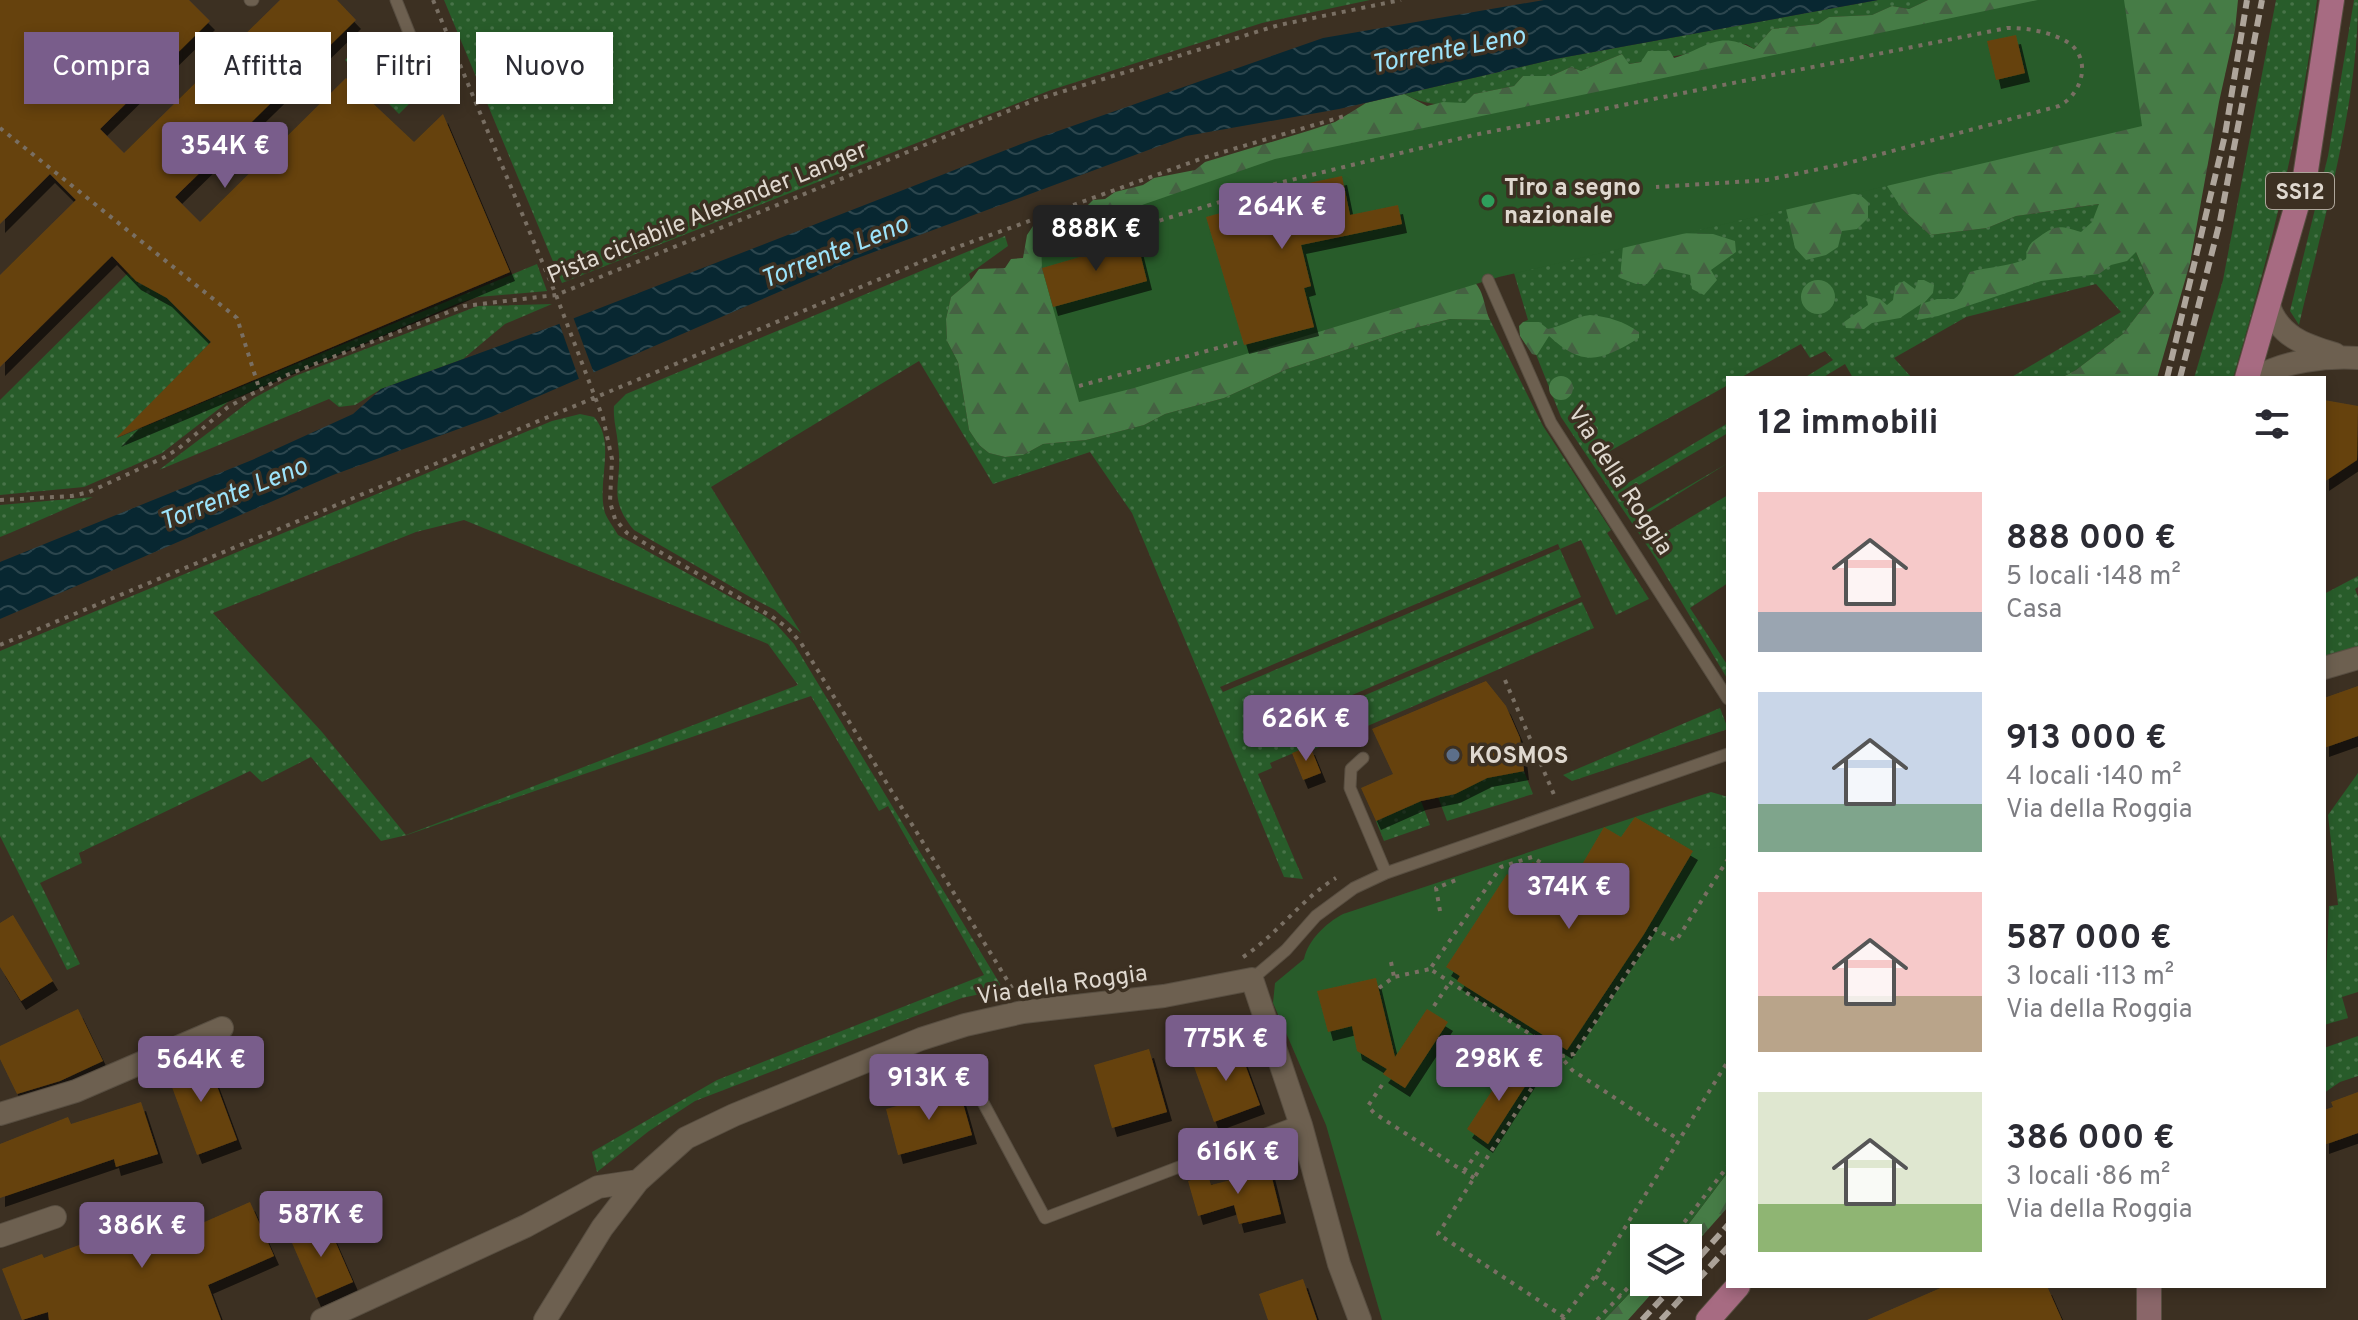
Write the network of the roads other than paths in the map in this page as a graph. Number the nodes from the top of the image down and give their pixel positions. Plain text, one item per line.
1 (396, 0) edge
2 (2332, 0) edge
3 (409, 32) edge
4 (1488, 280) dead end
5 (2268, 303) junction
6 (2353, 358) edge
7 (2248, 376) edge
8 (2260, 376) edge
9 (2358, 658) edge
10 (2326, 667) edge
11 (1726, 696) edge
12 (1726, 755) edge
13 (1363, 758) dead end
14 (1386, 873) junction
15 (1252, 979) junction
16 (222, 1028) dead end
17 (979, 1095) dead end
18 (0, 1114) edge
19 (1300, 1121) junction
20 (638, 1181) junction
21 (55, 1217) dead end
22 (0, 1236) edge
23 (1736, 1288) edge
24 (2149, 1288) edge
25 (322, 1320) edge
26 (545, 1320) edge
27 (1360, 1320) edge
28 (1708, 1320) edge
29 (2149, 1320) edge

1 - 3 lane
2 - 5 main road, SS12
4 - 11 lane, Via della Roggia
5 - 6 street
5 - 7 main road, SS12
6 - 8 street
9 - 10 street
12 - 14 lane, Via della Roggia
13 - 14 lane
14 - 15 lane, Via della Roggia
15 - 19 street
15 - 20 street, Via della Roggia
16 - 18 street
17 - 19 lane
19 - 27 street
20 - 25 street
20 - 26 street, Via della Roggia
21 - 22 street
23 - 28 main road
24 - 29 main road

